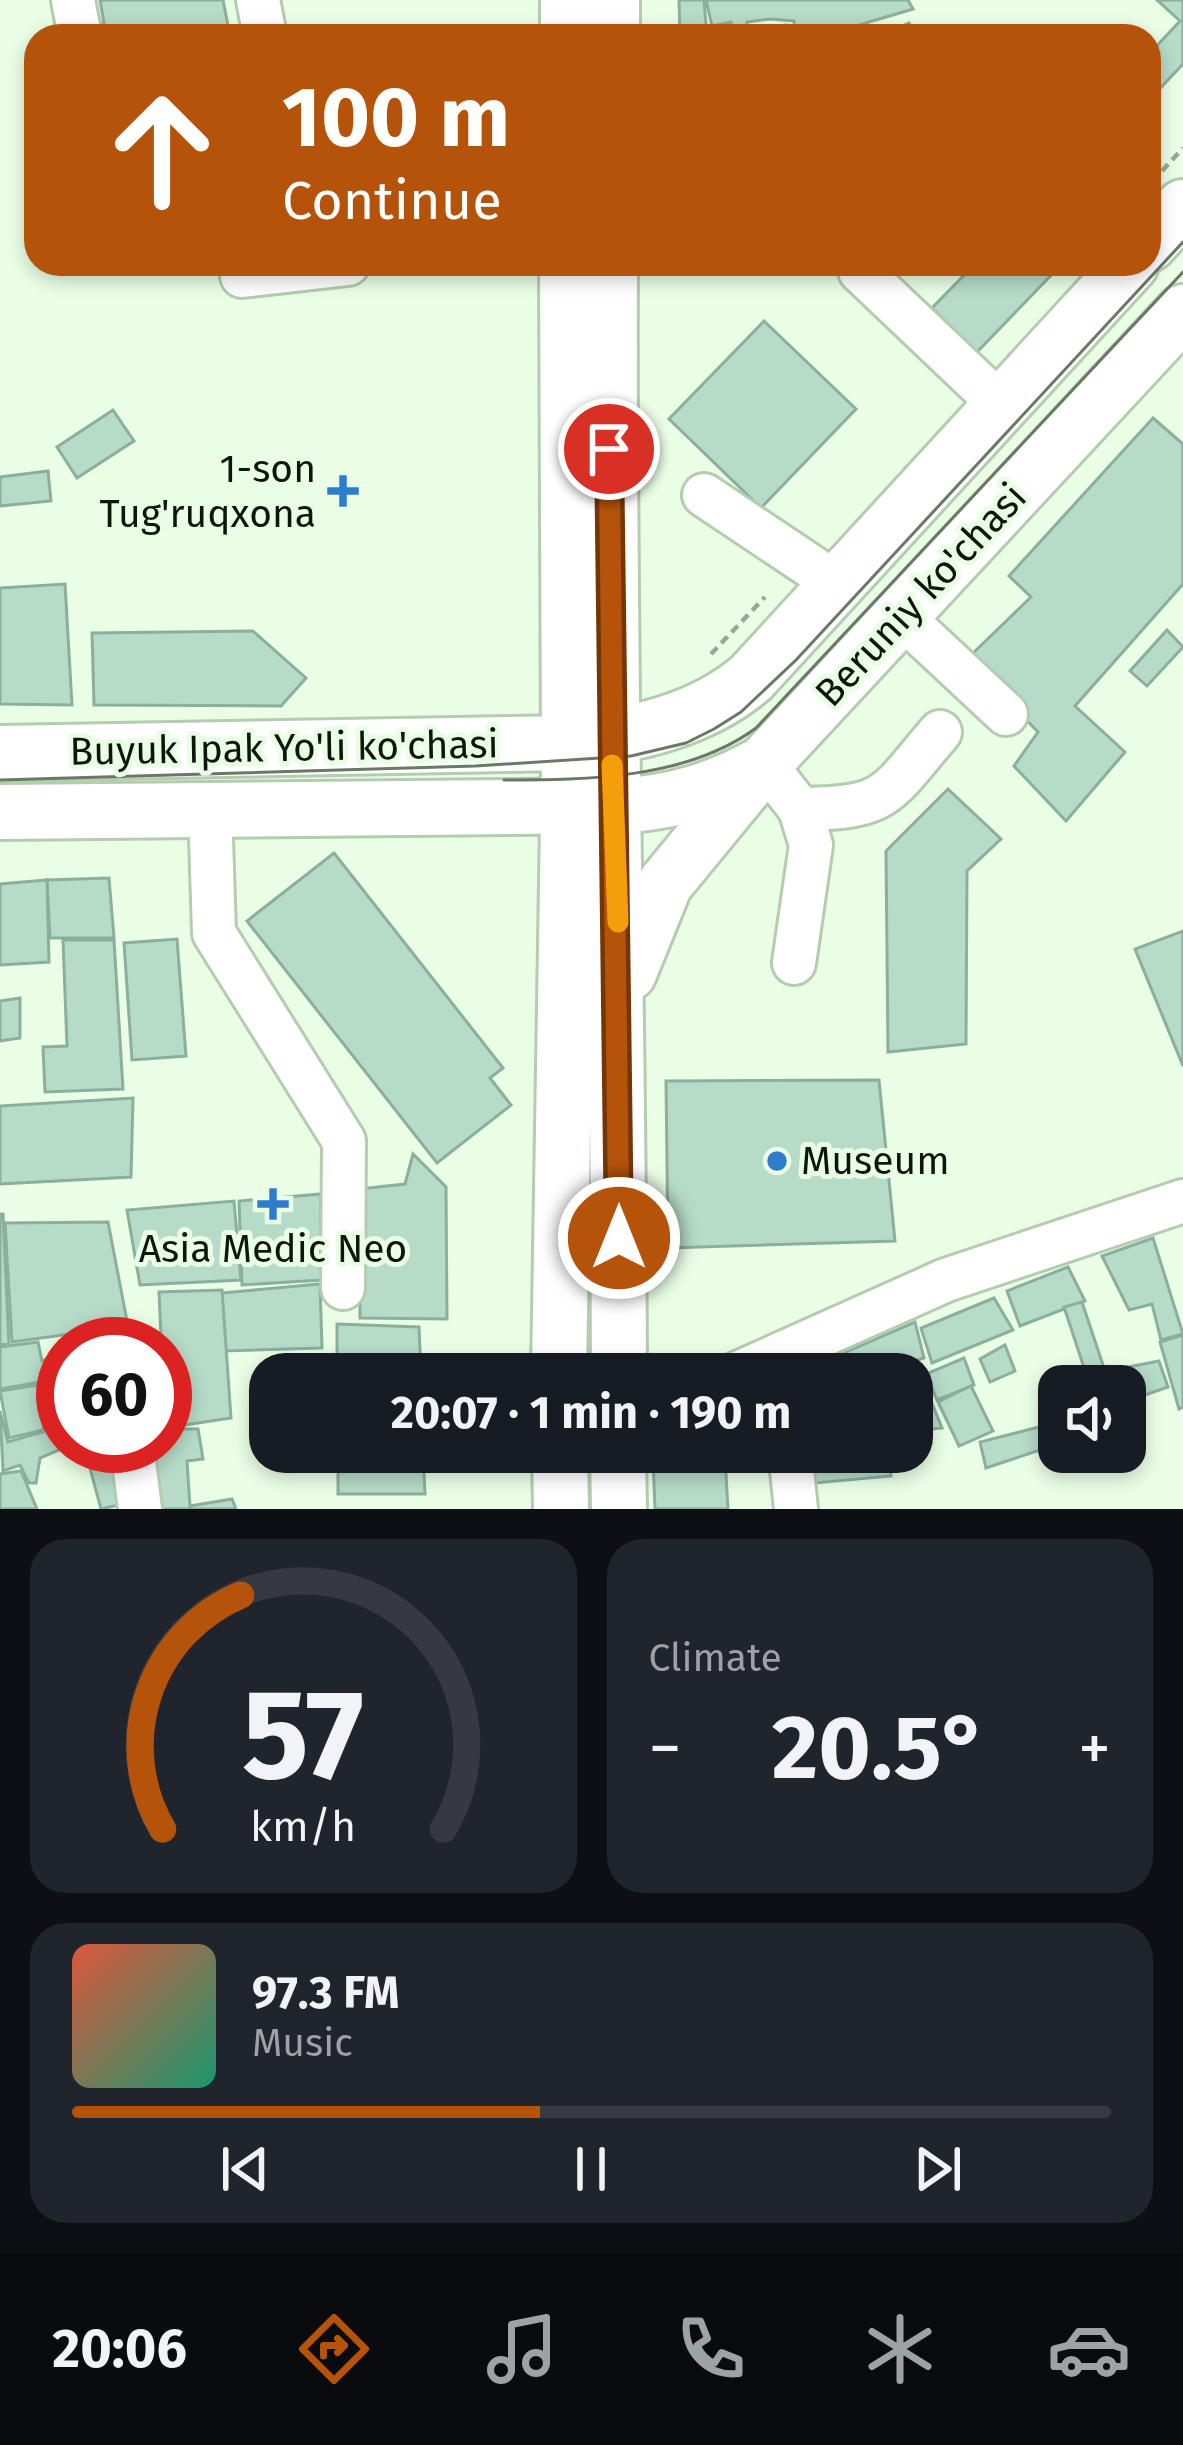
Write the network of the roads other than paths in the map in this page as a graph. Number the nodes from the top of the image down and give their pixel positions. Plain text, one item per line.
1 (1183, 207) edge
2 (1161, 231) edge
3 (568, 276) edge
4 (609, 276) edge
5 (865, 276) edge
6 (1120, 276) edge
7 (1183, 312) edge
8 (1001, 405) junction
9 (704, 496) dead end
10 (838, 584) junction
11 (901, 616) junction
12 (1006, 714) dead end
13 (940, 732) dead end
14 (589, 741) junction
15 (0, 753) edge
16 (764, 763) junction
17 (592, 805) junction
18 (210, 806) junction
19 (800, 808) junction
20 (0, 812) edge
21 (794, 964) dead end
22 (618, 1010) junction
23 (1183, 1201) edge
24 (343, 1288) dead end
25 (560, 1353) edge
26 (619, 1353) edge
27 (803, 1353) edge
28 (135, 1473) edge
29 (560, 1473) edge
30 (618, 1473) edge
31 (792, 1473) edge
32 (140, 1509) edge
33 (561, 1509) edge
34 (619, 1509) edge
35 (796, 1509) edge

1 - 2 main road
3 - 14 main road
4 - 14 main road
5 - 8 street
6 - 8 main road, Beruniy ko'chasi
7 - 11 main road, Beruniy ko'chasi
8 - 10 main road, Beruniy ko'chasi
9 - 10 street
10 - 14 main road, Beruniy ko'chasi
11 - 12 street
11 - 16 main road, Beruniy ko'chasi
13 - 19 street
14 - 15 main road, Buyuk Ipak Yo'li ko'chasi
14 - 17 main road
16 - 17 main road, Beruniy ko'chasi
16 - 19 street
16 - 22 main road
17 - 18 main road, Buyuk Ipak Yo'li ko'chasi
17 - 22 main road
17 - 25 main road
18 - 20 main road, Buyuk Ipak Yo'li ko'chasi
18 - 24 street
19 - 21 street
22 - 26 main road
23 - 27 street
28 - 32 street
29 - 33 main road
30 - 34 main road
31 - 35 street

